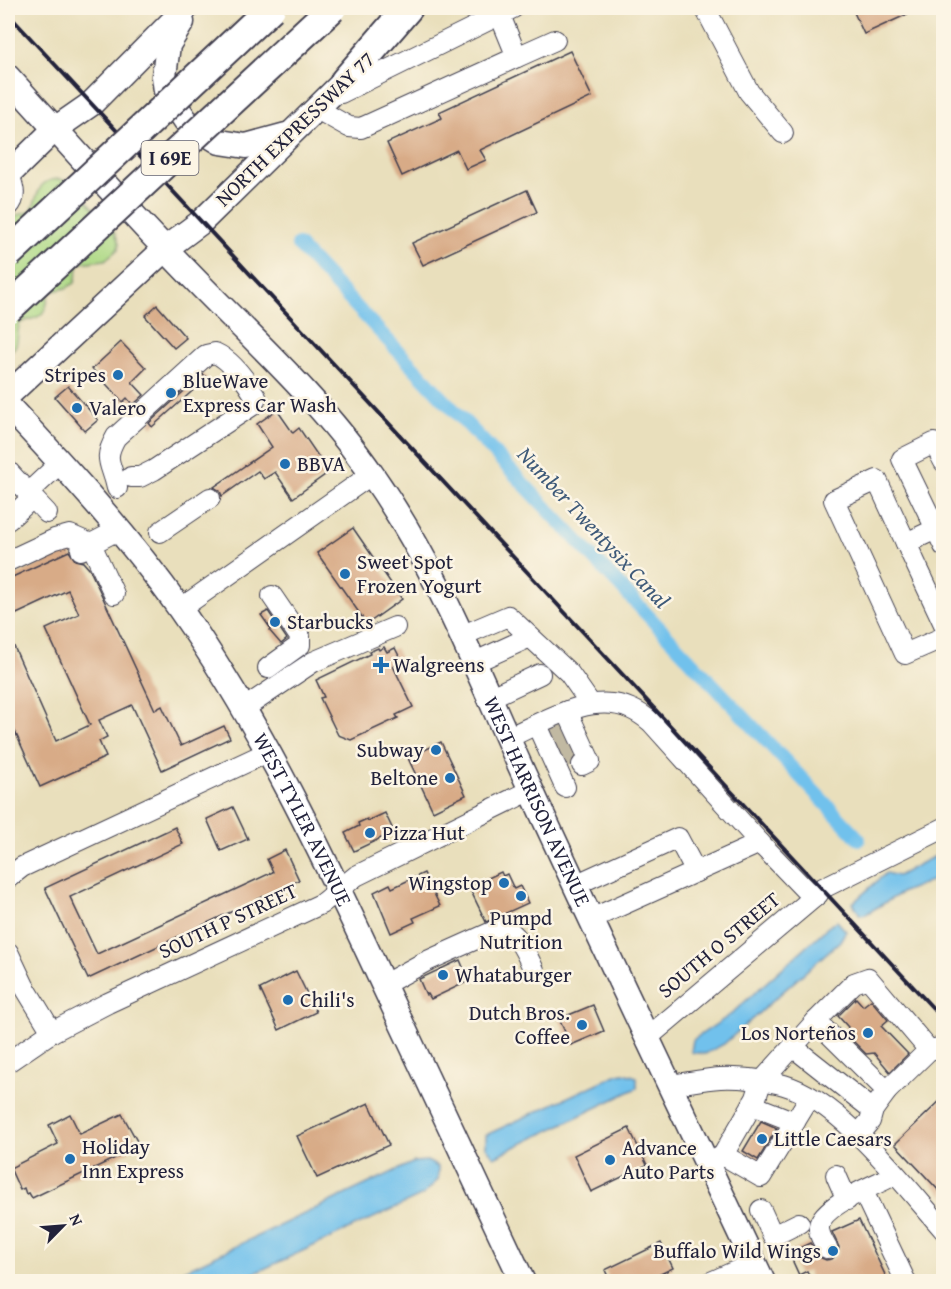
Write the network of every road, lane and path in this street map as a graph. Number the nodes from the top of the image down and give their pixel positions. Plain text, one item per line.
1 (186, 8) edge
2 (191, 8) edge
3 (271, 8) edge
4 (332, 8) edge
5 (408, 8) edge
6 (422, 8) edge
7 (705, 8) edge
8 (503, 10) edge
9 (555, 40) dead end
10 (517, 57) junction
11 (8, 76) edge
12 (345, 81) junction
13 (320, 106) junction
14 (55, 129) junction
15 (291, 133) junction
16 (783, 133) dead end
17 (8, 175) edge
18 (8, 207) edge
19 (166, 248) junction
20 (8, 254) edge
21 (8, 309) edge
22 (8, 395) edge
23 (8, 406) edge
24 (944, 462) edge
25 (60, 463) junction
26 (8, 471) edge
27 (372, 474) junction
28 (124, 482) joint
29 (28, 493) junction
30 (210, 498) dead end
31 (47, 513) dead end
32 (8, 520) edge
33 (118, 530) junction
34 (939, 530) edge
35 (160, 532) dead end
36 (906, 543) junction
37 (74, 545) junction
38 (8, 561) edge
39 (114, 594) dead end
40 (272, 596) dead end
41 (180, 609) junction
42 (944, 624) edge
43 (395, 627) dead end
44 (461, 636) junction
45 (530, 637) junction
46 (944, 637) edge
47 (473, 663) junction
48 (268, 668) dead end
49 (540, 674) dead end
50 (489, 698) junction
51 (590, 703) junction
52 (243, 709) junction
53 (507, 738) junction
54 (268, 752) junction
55 (531, 790) junction
56 (944, 828) edge
57 (760, 843) junction
58 (696, 872) junction
59 (8, 878) edge
60 (575, 885) junction
61 (339, 891) junction
62 (817, 893) junction
63 (591, 919) junction
64 (8, 952) edge
65 (534, 970) dead end
66 (383, 985) junction
67 (816, 1021) junction
68 (52, 1032) junction
69 (647, 1038) junction
70 (793, 1047) junction
71 (937, 1049) edge
72 (8, 1062) edge
73 (761, 1082) junction
74 (670, 1085) junction
75 (844, 1086) junction
76 (887, 1091) junction
77 (810, 1097) junction
78 (752, 1105) junction
79 (828, 1109) junction
80 (873, 1110) junction
81 (795, 1122) junction
82 (858, 1135) junction
83 (715, 1160) junction
84 (836, 1175) dead end
85 (895, 1175) junction
86 (855, 1195) junction
87 (761, 1210) dead end
88 (799, 1223) dead end
89 (944, 1230) edge
90 (826, 1248) dead end
91 (758, 1272) edge
92 (718, 1280) edge
93 (523, 1281) edge
94 (906, 1281) edge

1 - 14 main road
2 - 15 main road
3 - 20 highway, I 69E, bridge
4 - 21 highway, I 69E, bridge
5 - 12 highway
6 - 12 main road, NORTH EXPRESSWAY 77
7 - 16 street
8 - 10 street
8 - 13 street
9 - 10 street
10 - 13 street
11 - 14 main road, WEST HARRISON AVENUE
12 - 13 main road, NORTH EXPRESSWAY 77
13 - 15 main road, NORTH EXPRESSWAY 77
14 - 17 main road
14 - 19 main road, WEST HARRISON AVENUE
15 - 19 main road, NORTH EXPRESSWAY 77
17 - 18 street
19 - 22 main road, NORTH EXPRESSWAY 77
19 - 27 main road, WEST HARRISON AVENUE
23 - 25 main road, WEST TYLER AVENUE
24 - 34 street
25 - 29 street
25 - 33 main road, WEST TYLER AVENUE
26 - 29 street
27 - 41 street
27 - 44 main road, WEST HARRISON AVENUE
28 - 28 street
29 - 31 street
29 - 32 street
30 - 35 street
33 - 37 street
33 - 41 main road, WEST TYLER AVENUE
34 - 36 street
36 - 42 street
36 - 46 street
37 - 38 street
37 - 39 street
40 - 48 street
41 - 52 main road, WEST TYLER AVENUE
43 - 52 street
44 - 45 street
44 - 47 main road, WEST HARRISON AVENUE
45 - 47 street
45 - 51 street
47 - 50 main road, WEST HARRISON AVENUE
49 - 50 street
50 - 53 main road, WEST HARRISON AVENUE
51 - 53 street
51 - 57 street
52 - 54 main road, WEST TYLER AVENUE
53 - 55 main road, WEST HARRISON AVENUE
54 - 59 street
54 - 61 main road, WEST TYLER AVENUE
55 - 60 main road, WEST HARRISON AVENUE
55 - 61 street, SOUTH P STREET
56 - 62 street, SOUTH O STREET
57 - 58 street
57 - 62 street
58 - 60 street
58 - 63 street
60 - 63 main road, WEST HARRISON AVENUE
61 - 66 main road, WEST TYLER AVENUE
61 - 68 street, SOUTH P STREET
62 - 69 street, SOUTH O STREET
63 - 69 main road, WEST HARRISON AVENUE
64 - 68 street
65 - 66 street
66 - 93 main road, WEST TYLER AVENUE
67 - 70 street
67 - 71 street
67 - 76 street
68 - 72 street, SOUTH P STREET
69 - 74 main road, WEST HARRISON AVENUE
70 - 73 street
70 - 75 street
71 - 76 street
73 - 74 street
73 - 77 street
73 - 78 street
74 - 83 main road, WEST HARRISON AVENUE
75 - 79 street
75 - 80 street
76 - 80 street
77 - 79 street
77 - 81 street
78 - 81 street
78 - 83 street
79 - 82 street
80 - 82 street
81 - 83 street
82 - 85 street
83 - 91 main road, WEST HARRISON AVENUE
84 - 86 street
85 - 86 street
85 - 89 street
86 - 90 street
86 - 94 street
87 - 88 street
91 - 92 street

